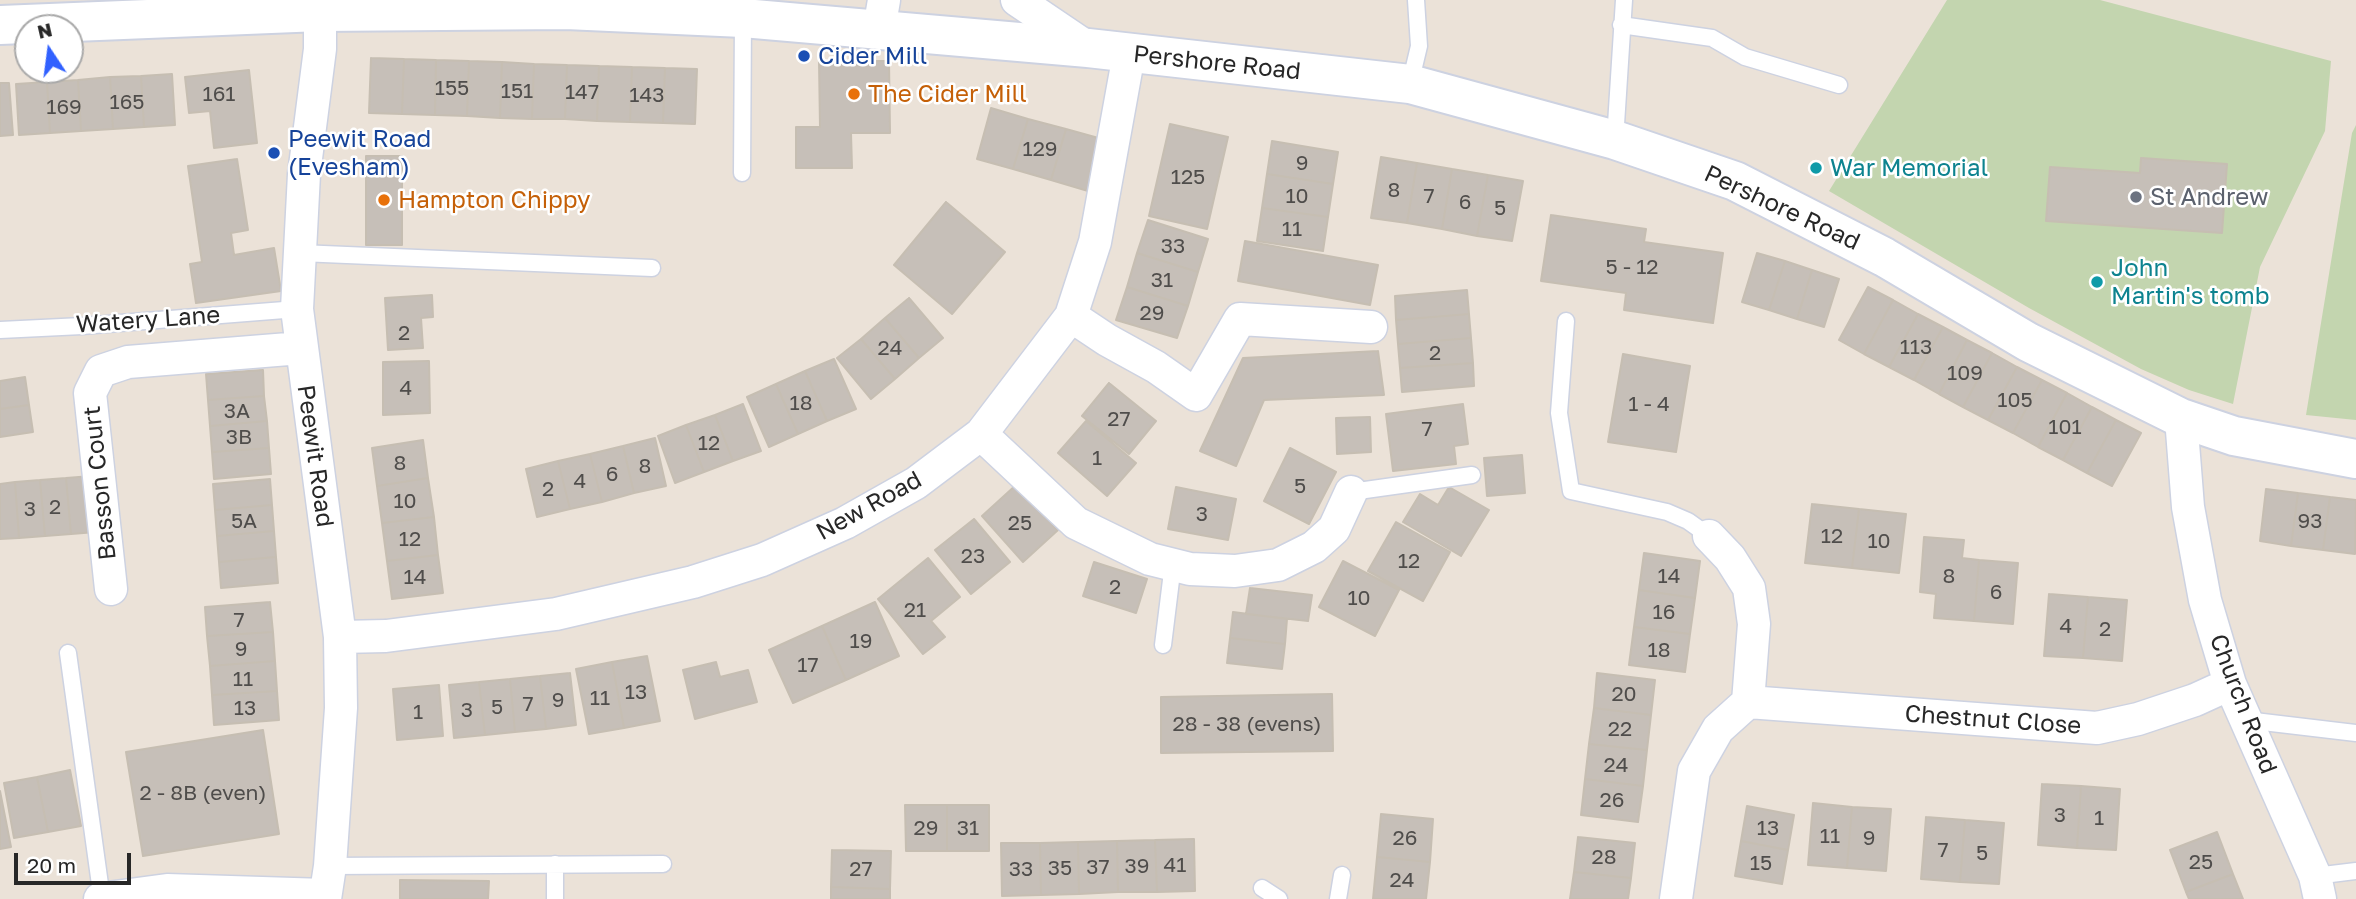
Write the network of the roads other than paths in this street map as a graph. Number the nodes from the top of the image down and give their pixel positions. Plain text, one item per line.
1 (1017, 0) edge
2 (1416, 0) edge
3 (1624, 0) edge
4 (305, 8) edge
5 (882, 15) edge
6 (743, 18) junction
7 (0, 24) edge
8 (1621, 25) junction
9 (1088, 48) junction
10 (1129, 54) junction
11 (1410, 84) junction
12 (1839, 85) dead end
13 (1615, 139) junction
14 (742, 173) dead end
15 (300, 253) junction
16 (652, 268) dead end
17 (297, 309) junction
18 (1071, 316) junction
19 (1566, 321) dead end
20 (1371, 327) dead end
21 (0, 330) edge
22 (301, 348) junction
23 (2181, 418) junction
24 (981, 434) junction
25 (2356, 459) edge
26 (1472, 475) dead end
27 (1351, 492) joint
28 (1709, 536) joint
29 (1173, 564) junction
30 (111, 589) dead end
31 (340, 638) junction
32 (1163, 645) dead end
33 (68, 653) dead end
34 (2230, 684) junction
35 (1748, 702) junction
36 (2246, 720) junction
37 (2356, 733) edge
38 (555, 864) junction
39 (663, 864) dead end
40 (2356, 871) edge
41 (1342, 875) dead end
42 (327, 887) edge
43 (1262, 887) dead end
44 (2318, 887) edge
45 (101, 899) edge
46 (555, 899) edge
47 (1279, 899) edge
48 (1338, 899) edge
49 (1676, 899) edge

1 - 9 street
2 - 11 lane
3 - 8 lane
4 - 6 main road, Pershore Road
4 - 7 main road, Pershore Road
4 - 15 street, Peewit Road
5 - 6 main road, Pershore Road
5 - 9 main road, Pershore Road
6 - 14 lane
8 - 12 lane
8 - 13 lane
9 - 10 main road, Pershore Road
10 - 11 main road, Pershore Road
10 - 18 street, New Road
11 - 13 main road, Pershore Road
13 - 23 main road, Pershore Road
15 - 16 lane
15 - 17 street, Peewit Road
17 - 21 lane, Watery Lane
17 - 22 street, Peewit Road
18 - 20 street
18 - 24 street, New Road
19 - 28 lane
22 - 30 street, Basson Court
22 - 31 street, Peewit Road
23 - 25 main road, Pershore Road
23 - 34 street, Church Road
24 - 29 street
24 - 31 street, New Road
26 - 27 lane
27 - 29 street
28 - 35 street
29 - 32 lane
31 - 42 street, Peewit Road
33 - 45 lane
34 - 35 street, Chestnut Close
34 - 36 street, Church Road
35 - 49 street
36 - 37 lane
36 - 44 street, Church Road
38 - 39 lane
38 - 42 lane
38 - 46 lane
40 - 44 lane
41 - 48 lane
42 - 45 street
43 - 47 lane

